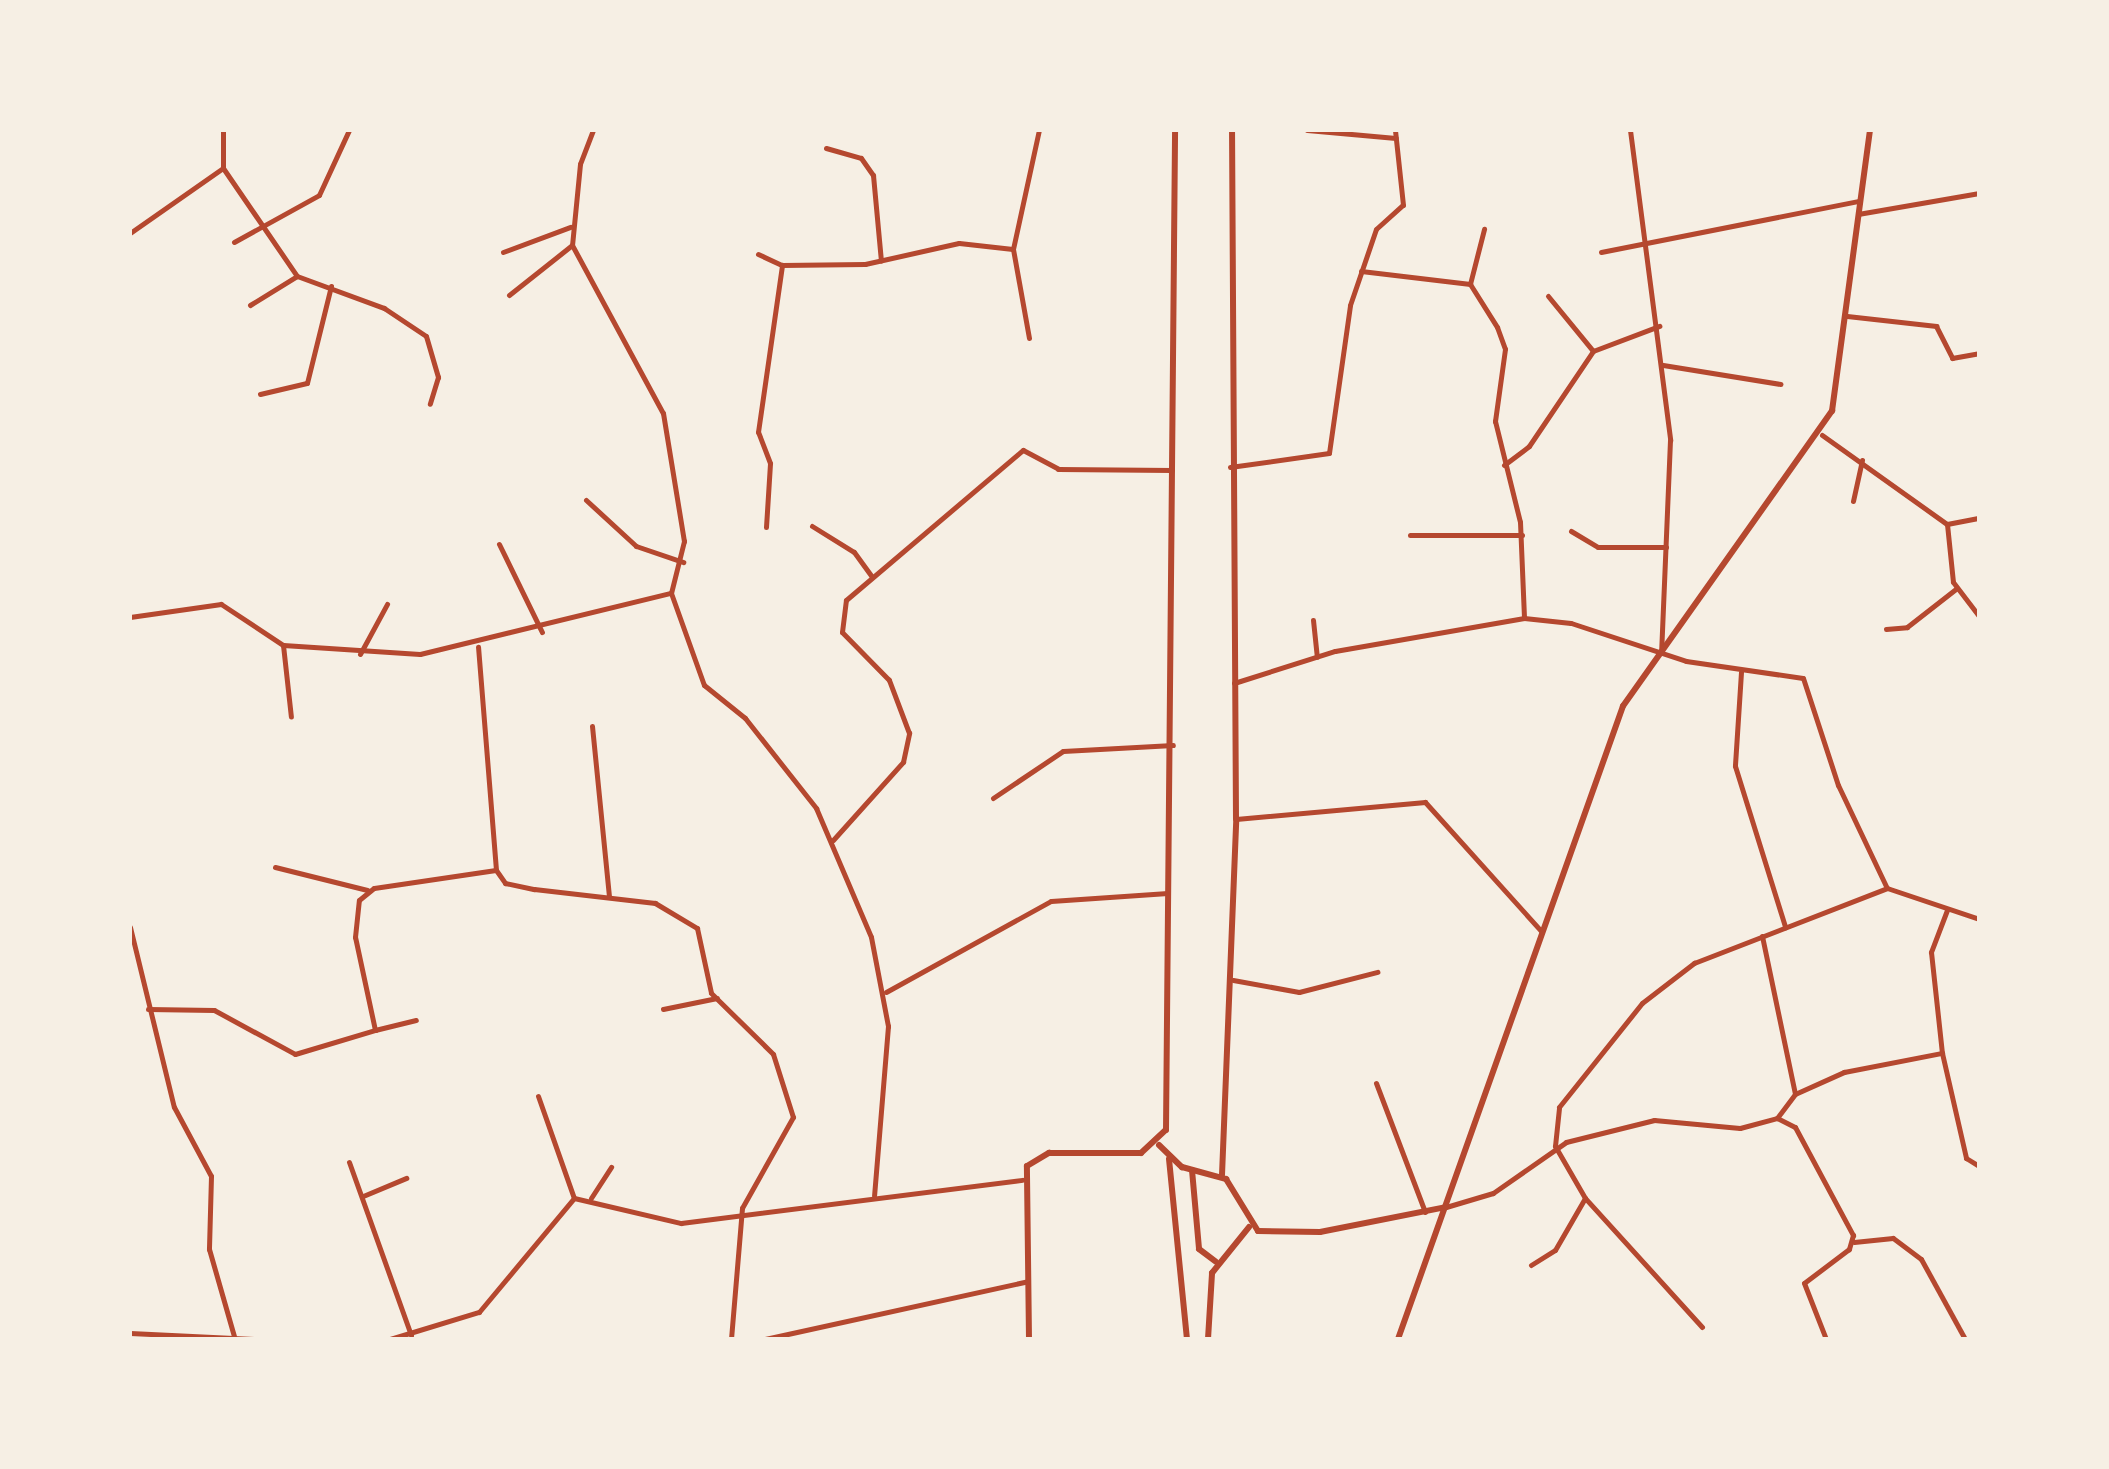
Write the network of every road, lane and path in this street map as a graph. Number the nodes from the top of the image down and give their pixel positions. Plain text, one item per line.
1 (223, 130) edge
2 (349, 130) edge
3 (593, 130) edge
4 (1039, 130) edge
5 (1175, 130) edge
6 (1232, 130) edge
7 (1307, 130) edge
8 (1395, 130) edge
9 (1630, 130) edge
10 (1870, 130) edge
11 (1396, 138) junction
12 (826, 148) dead end
13 (223, 168) junction
14 (1979, 193) edge
15 (1860, 202) junction
16 (1858, 214) junction
17 (570, 227) junction
18 (266, 229) junction
19 (1484, 229) dead end
20 (130, 232) edge
21 (234, 242) dead end
22 (1645, 242) junction
23 (572, 245) junction
24 (1013, 249) junction
25 (504, 252) dead end
26 (1600, 252) dead end
27 (758, 254) dead end
28 (881, 261) junction
29 (782, 266) junction
30 (1360, 271) junction
31 (297, 276) junction
32 (1470, 284) junction
33 (331, 286) junction
34 (509, 295) dead end
35 (1548, 296) dead end
36 (250, 305) dead end
37 (1847, 316) junction
38 (1659, 326) junction
39 (1029, 338) dead end
40 (1592, 351) junction
41 (1979, 353) edge
42 (1663, 365) junction
43 (1780, 384) dead end
44 (260, 394) dead end
45 (430, 404) dead end
46 (1822, 435) junction
47 (1862, 458) junction
48 (1504, 465) junction
49 (1230, 468) junction
50 (1172, 470) junction
51 (586, 500) dead end
52 (1853, 501) dead end
53 (1979, 518) edge
54 (1947, 524) junction
55 (812, 526) dead end
56 (766, 527) dead end
57 (1570, 531) dead end
58 (1410, 535) dead end
59 (1522, 535) junction
60 (499, 544) dead end
61 (1666, 546) junction
62 (683, 562) junction
63 (871, 574) junction
64 (1957, 588) junction
65 (671, 593) junction
66 (387, 604) dead end
67 (1979, 616) edge
68 (130, 617) edge
69 (1524, 618) junction
70 (1314, 620) dead end
71 (1886, 629) dead end
72 (542, 632) junction
73 (284, 645) junction
74 (478, 648) junction
75 (360, 654) junction
76 (1661, 654) junction
77 (1317, 657) junction
78 (1741, 672) junction
79 (1234, 683) junction
80 (292, 717) dead end
81 (592, 726) dead end
82 (1172, 745) junction
83 (993, 798) dead end
84 (1236, 819) junction
85 (832, 840) junction
86 (275, 867) dead end
87 (496, 870) junction
88 (1886, 888) junction
89 (367, 890) junction
90 (1171, 893) junction
91 (609, 896) junction
92 (1946, 910) junction
93 (1979, 919) edge
94 (130, 927) edge
95 (1785, 928) junction
96 (1541, 931) junction
97 (1762, 936) junction
98 (1377, 972) dead end
99 (1234, 980) junction
100 (886, 992) junction
101 (717, 998) junction
102 (664, 1009) dead end
103 (148, 1010) junction
104 (416, 1020) dead end
105 (375, 1030) junction
106 (1942, 1053) junction
107 (1376, 1084) dead end
108 (1795, 1094) junction
109 (538, 1096) dead end
110 (1778, 1118) junction
111 (1159, 1144) junction
112 (1555, 1146) junction
113 (1169, 1158) junction
114 (349, 1162) dead end
115 (1979, 1166) edge
116 (611, 1167) dead end
117 (1192, 1170) junction
118 (1222, 1175) junction
119 (406, 1178) dead end
120 (1022, 1180) junction
121 (363, 1196) junction
122 (874, 1196) junction
123 (574, 1198) junction
124 (591, 1198) junction
125 (1585, 1198) junction
126 (1446, 1207) junction
127 (742, 1208) junction
128 (1424, 1212) junction
129 (1249, 1226) junction
130 (1854, 1242) junction
131 (1216, 1262) junction
132 (1531, 1264) dead end
133 (1028, 1282) junction
134 (1702, 1327) dead end
135 (411, 1335) junction
136 (134, 1336) edge
137 (234, 1336) junction
138 (254, 1339) edge
139 (390, 1339) edge
140 (731, 1339) edge
141 (765, 1339) edge
142 (1029, 1339) edge
143 (1187, 1339) edge
144 (1208, 1339) edge
145 (1398, 1339) edge
146 (1826, 1339) edge
147 (1965, 1339) edge

1 - 13 street
2 - 18 street
3 - 17 street
4 - 24 street
5 - 50 street
6 - 49 street
7 - 11 street
8 - 11 street
9 - 22 street
10 - 15 street
11 - 30 street
12 - 28 street
13 - 18 street
13 - 20 street
14 - 16 street
15 - 16 street
15 - 22 street
16 - 37 street
17 - 23 street
17 - 25 street
18 - 21 street
18 - 31 street
19 - 32 street
22 - 26 street
22 - 38 street
23 - 34 street
23 - 62 street
24 - 28 street
24 - 39 street
27 - 29 street
28 - 29 street
29 - 56 street
30 - 32 street
30 - 49 street
31 - 33 street
31 - 36 street
32 - 48 street
33 - 44 street
33 - 45 street
35 - 40 street
37 - 41 street
37 - 46 street
38 - 40 street
38 - 42 street
40 - 48 street
42 - 43 street
42 - 61 street
46 - 47 street
46 - 76 street
47 - 52 street
47 - 54 street
48 - 59 street
49 - 79 street
50 - 63 street
50 - 82 street
51 - 62 street
53 - 54 street
54 - 64 street
55 - 63 street
57 - 61 street
58 - 59 street
59 - 69 street
60 - 72 street
61 - 76 street
62 - 65 street
63 - 85 street
64 - 67 street
64 - 71 street
65 - 72 street
65 - 85 street
66 - 75 street
68 - 73 street
69 - 76 street
69 - 77 street
70 - 77 street
72 - 74 street
73 - 75 street
73 - 80 street
74 - 75 street
74 - 87 street
76 - 78 street
76 - 96 street
77 - 79 street
78 - 88 street
78 - 95 street
79 - 84 street
81 - 91 street
82 - 83 street
82 - 90 street
84 - 96 street
84 - 99 street
85 - 100 street
86 - 89 street
87 - 89 street
87 - 91 street
88 - 92 street
88 - 95 street
89 - 105 street
90 - 100 street
90 - 111 street
91 - 101 street
92 - 93 street
92 - 106 street
94 - 103 street
95 - 97 street
96 - 126 street
97 - 108 street
97 - 112 street
98 - 99 street
99 - 118 street
100 - 122 street
101 - 102 street
101 - 127 street
103 - 105 street
103 - 137 street
104 - 105 street
106 - 108 street
106 - 115 street
107 - 128 street
108 - 110 street
109 - 123 street
110 - 112 street
110 - 130 street
111 - 113 street
111 - 120 street
112 - 125 street
112 - 126 street
113 - 117 street
113 - 143 street
114 - 121 street
116 - 124 street
117 - 118 street
117 - 131 street
118 - 129 street
119 - 121 street
120 - 122 street
120 - 133 street
121 - 135 street
122 - 127 street
123 - 124 street
123 - 135 street
124 - 127 street
125 - 132 street
125 - 134 street
126 - 128 street
126 - 145 street
127 - 140 street
128 - 129 street
129 - 131 street
130 - 146 street
130 - 147 street
131 - 144 street
133 - 141 street
133 - 142 street
135 - 139 street
136 - 137 street
137 - 138 street

